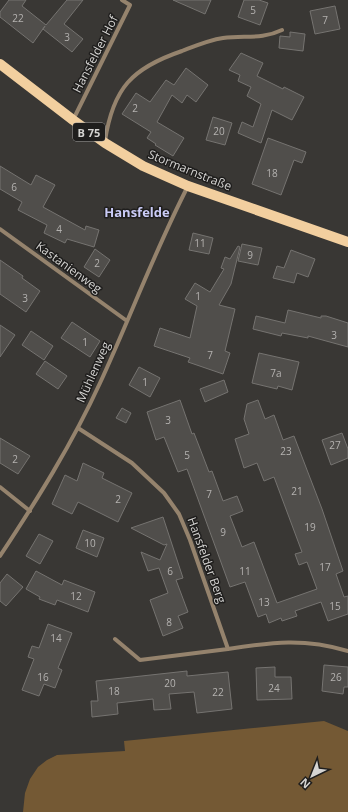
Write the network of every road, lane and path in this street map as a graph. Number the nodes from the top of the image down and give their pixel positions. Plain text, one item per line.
1 (122, 0) edge
2 (282, 30) dead end
3 (0, 64) edge
4 (72, 120) junction
5 (105, 143) junction
6 (188, 186) junction
7 (0, 229) edge
8 (348, 242) edge
9 (127, 321) junction
10 (78, 428) junction
11 (0, 487) edge
12 (30, 511) junction
13 (0, 556) edge
14 (114, 639) dead end
15 (228, 649) junction
16 (348, 651) edge

1 - 4 street, Hansfelder Hof
2 - 5 street
3 - 4 main road, Stormarnstraße / B 75
4 - 5 main road, Stormarnstraße / B 75
5 - 6 main road, Stormarnstraße / B 75
6 - 8 main road, Stormarnstraße / B 75
6 - 9 street, Mühlenweg
7 - 9 street, Kastanienweg
9 - 10 street, Mühlenweg
10 - 12 street, Mühlenweg
10 - 15 street, Hansfelder Berg
11 - 12 street
12 - 13 street, Mühlenweg
14 - 15 street
15 - 16 street

